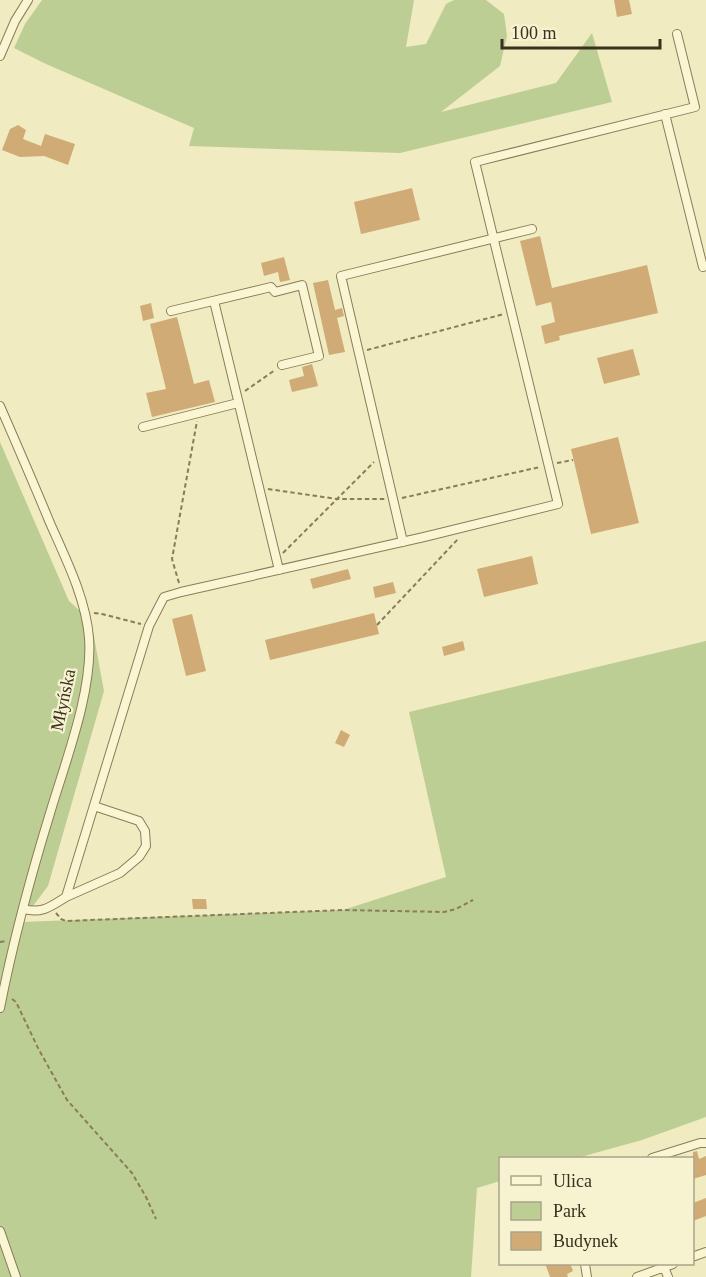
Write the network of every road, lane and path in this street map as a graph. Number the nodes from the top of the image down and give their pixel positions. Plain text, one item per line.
1 (28, 0) edge
2 (677, 34) dead end
3 (0, 56) edge
4 (665, 114) junction
5 (532, 229) dead end
6 (494, 238) junction
7 (703, 267) dead end
8 (214, 301) junction
9 (171, 311) dead end
10 (512, 312) junction
11 (359, 352) junction
12 (282, 365) joint
13 (238, 400) junction
14 (0, 406) edge
15 (199, 412) junction
16 (143, 427) dead end
17 (383, 453) junction
18 (573, 460) dead end
19 (549, 465) junction
20 (259, 488) junction
21 (337, 499) junction
22 (393, 500) junction
23 (470, 526) junction
24 (403, 542) junction
25 (277, 560) junction
26 (279, 570) junction
27 (181, 592) junction
28 (85, 612) junction
29 (377, 625) dead end
30 (149, 626) junction
31 (94, 806) junction
32 (66, 897) junction
33 (473, 900) dead end
34 (51, 906) junction
35 (23, 909) junction
36 (3, 991) junction
37 (0, 1008) edge
38 (706, 1143) edge
39 (655, 1157) edge
40 (156, 1219) dead end
41 (0, 1231) edge
42 (668, 1265) edge
43 (16, 1277) edge
44 (636, 1277) edge
45 (668, 1277) edge

1 - 3 street
2 - 4 street
4 - 6 street
4 - 7 street
5 - 6 street
6 - 10 street
6 - 11 street
8 - 9 street
8 - 12 street
8 - 13 street
10 - 11 path
10 - 19 street
11 - 17 street
12 - 13 path
13 - 15 street
13 - 20 street
14 - 28 street, Młyńska
15 - 16 street
15 - 27 path
17 - 21 path
17 - 22 street
18 - 19 path
19 - 22 path
19 - 23 street
20 - 21 path
20 - 25 street
21 - 22 path
21 - 25 path
22 - 24 street
23 - 24 street
23 - 29 path
24 - 26 street
25 - 26 street
26 - 27 street
27 - 30 street
28 - 30 path
28 - 35 street, Młyńska
30 - 31 street
31 - 32 street
31 - 32 street
32 - 34 street
33 - 34 path
34 - 35 street
35 - 36 street, Młyńska
36 - 37 street, Młyńska
36 - 40 path
38 - 39 street
41 - 43 street
42 - 44 street
42 - 45 street

